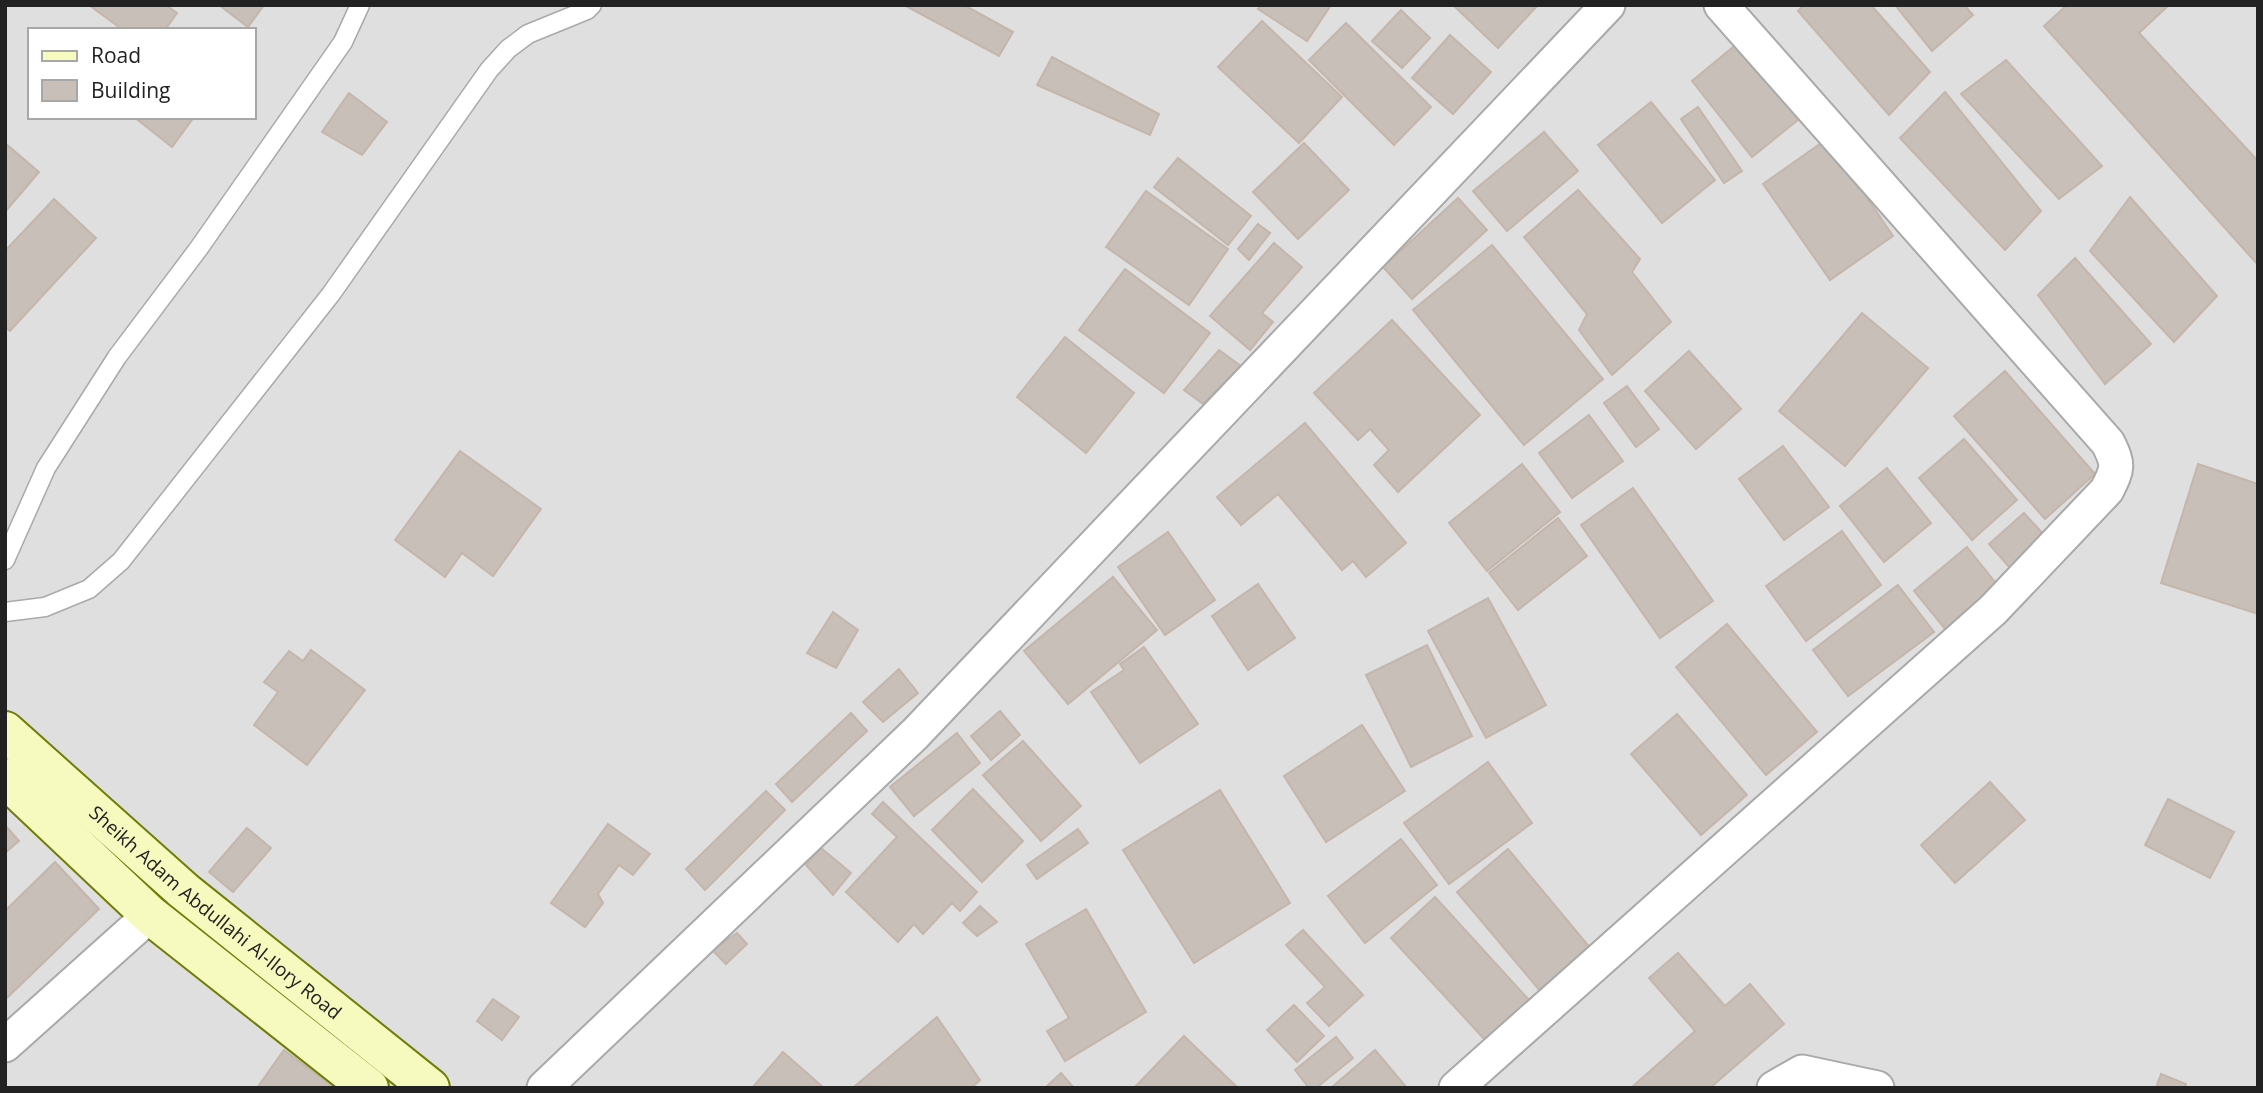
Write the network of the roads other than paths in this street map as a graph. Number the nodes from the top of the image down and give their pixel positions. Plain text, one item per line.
1 (360, 5) edge
2 (592, 5) edge
3 (1608, 5) edge
4 (1721, 5) edge
5 (5, 560) edge
6 (5, 612) edge
7 (5, 730) edge
8 (5, 778) edge
9 (150, 915) junction
10 (5, 1045) edge
11 (369, 1088) edge
12 (430, 1088) edge
13 (544, 1088) edge
14 (1456, 1088) edge
15 (1774, 1088) edge
16 (1877, 1088) edge

1 - 5 lane
2 - 6 lane
3 - 13 street
4 - 14 street
7 - 12 street, Sheikh Adam Abdullahi Al-Ilory Road
8 - 9 street, Sheikh Adam Abdullahi Al-Ilory Road
9 - 10 street
9 - 11 street, Sheikh Adam Abdullahi Al-Ilory Road
15 - 16 street

